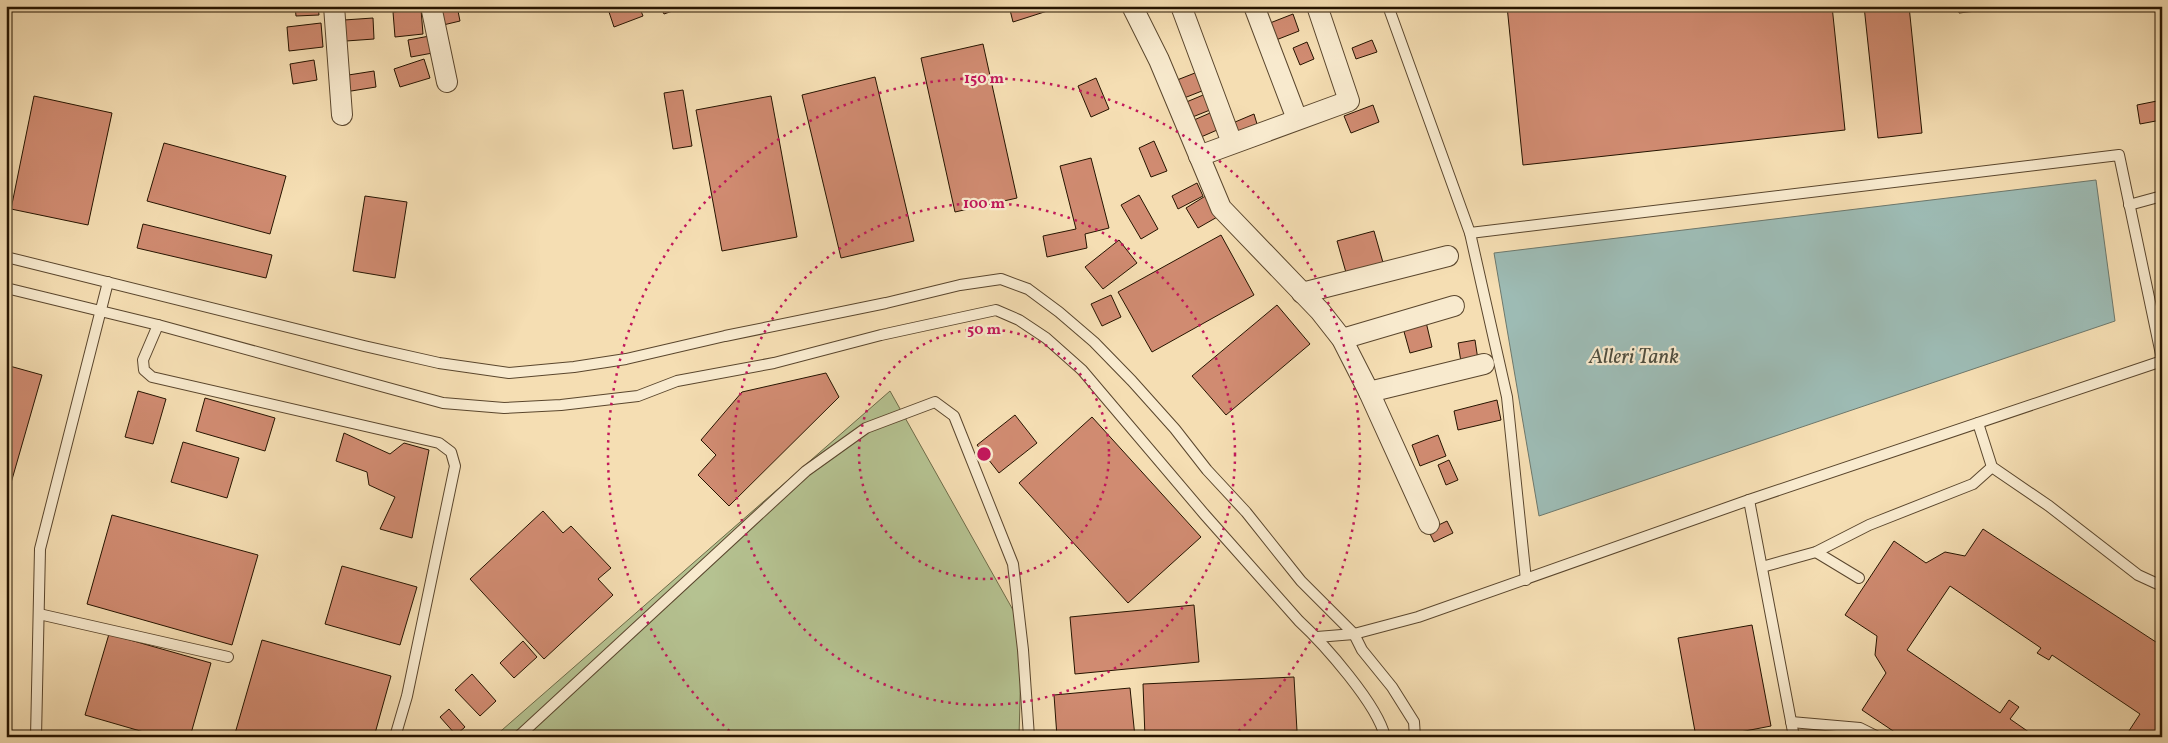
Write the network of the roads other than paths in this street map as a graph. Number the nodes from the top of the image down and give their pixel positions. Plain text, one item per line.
1 (334, 6) edge
2 (431, 6) edge
3 (1132, 6) edge
4 (1181, 6) edge
5 (1254, 6) edge
6 (1317, 6) edge
7 (1388, 6) edge
8 (447, 82) dead end
9 (342, 115) dead end
10 (1297, 119) junction
11 (1232, 143) junction
12 (1199, 156) junction
13 (2162, 196) edge
14 (2130, 205) junction
15 (1470, 233) junction
16 (6, 256) edge
17 (1448, 256) dead end
18 (108, 282) junction
19 (6, 288) edge
20 (1302, 293) junction
21 (1454, 306) dead end
22 (100, 312) junction
23 (158, 325) junction
24 (1342, 339) junction
25 (2162, 360) edge
26 (1484, 364) dead end
27 (1369, 392) junction
28 (1978, 423) junction
29 (1992, 467) junction
30 (1749, 500) junction
31 (1429, 524) dead end
32 (1816, 552) junction
33 (1762, 567) junction
34 (1859, 578) dead end
35 (1526, 580) junction
36 (2162, 586) edge
37 (39, 614) junction
38 (1354, 634) junction
39 (1317, 637) junction
40 (228, 657) dead end
41 (1791, 722) junction
42 (36, 737) edge
43 (395, 737) edge
44 (518, 737) edge
45 (1029, 737) edge
46 (1385, 737) edge
47 (1415, 737) edge
48 (1794, 737) edge
49 (1878, 737) edge

1 - 9 street
2 - 8 street
3 - 12 street
4 - 11 street
5 - 10 street
6 - 10 street
7 - 15 lane
10 - 11 street
11 - 12 street
12 - 20 street
13 - 14 lane
14 - 15 lane
14 - 25 lane
15 - 35 lane
16 - 18 lane
17 - 20 street
18 - 22 lane
18 - 38 lane
19 - 22 lane
20 - 24 street
21 - 24 street
22 - 23 lane
22 - 37 lane
23 - 39 lane
23 - 43 lane
24 - 27 street
25 - 28 lane
26 - 27 street
27 - 31 street
28 - 29 lane
28 - 30 lane
29 - 32 lane
29 - 36 lane
30 - 33 lane
30 - 35 lane
32 - 33 lane
32 - 34 lane
33 - 41 lane
35 - 38 lane
37 - 40 lane
37 - 42 lane
38 - 39 lane
38 - 47 lane
39 - 46 lane
41 - 48 lane
41 - 49 lane
44 - 45 lane

